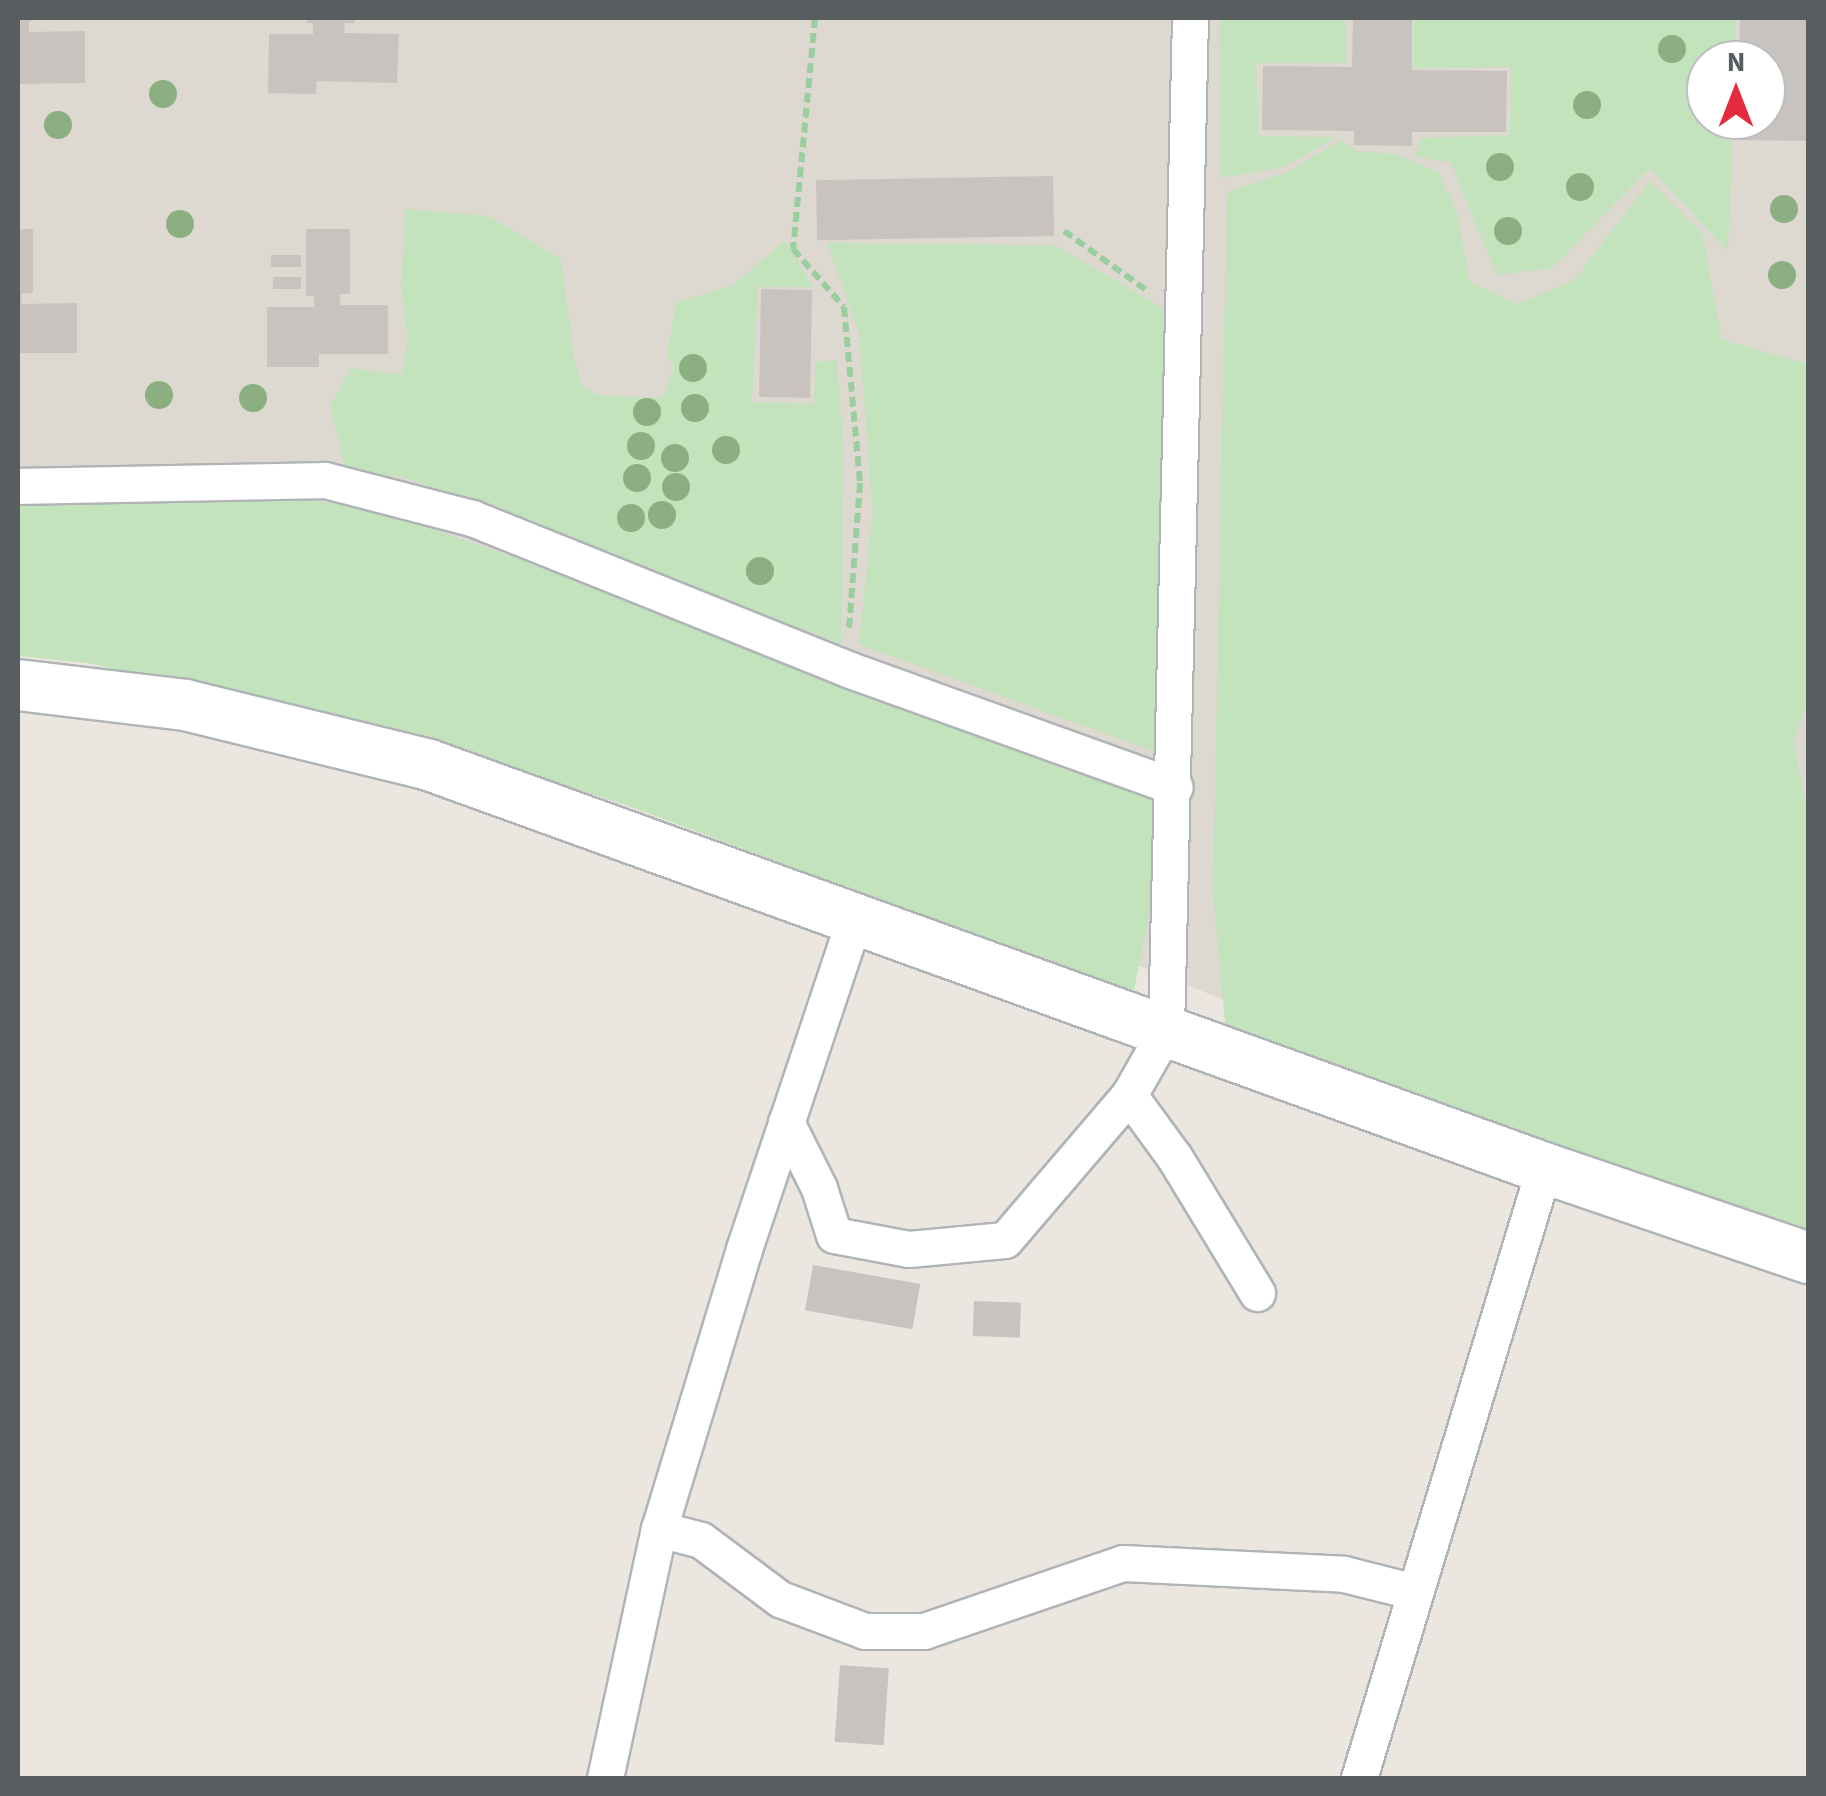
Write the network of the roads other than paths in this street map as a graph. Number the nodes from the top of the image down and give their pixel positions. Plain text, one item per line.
1 (1190, 18) edge
2 (18, 486) edge
3 (18, 685) edge
4 (1175, 787) junction
5 (855, 917) junction
6 (1166, 1030) junction
7 (1129, 1094) junction
8 (786, 1122) junction
9 (1544, 1168) junction
10 (1808, 1258) edge
11 (1258, 1293) dead end
12 (658, 1529) junction
13 (1415, 1592) junction
14 (605, 1778) edge
15 (1359, 1778) edge

1 - 4 street
2 - 4 street
3 - 5 main road
4 - 6 street
5 - 6 main road
5 - 8 street
6 - 7 street
6 - 9 main road
7 - 8 street
7 - 11 street
8 - 12 street
9 - 10 main road
9 - 13 street
12 - 13 street
12 - 14 street
13 - 15 street

